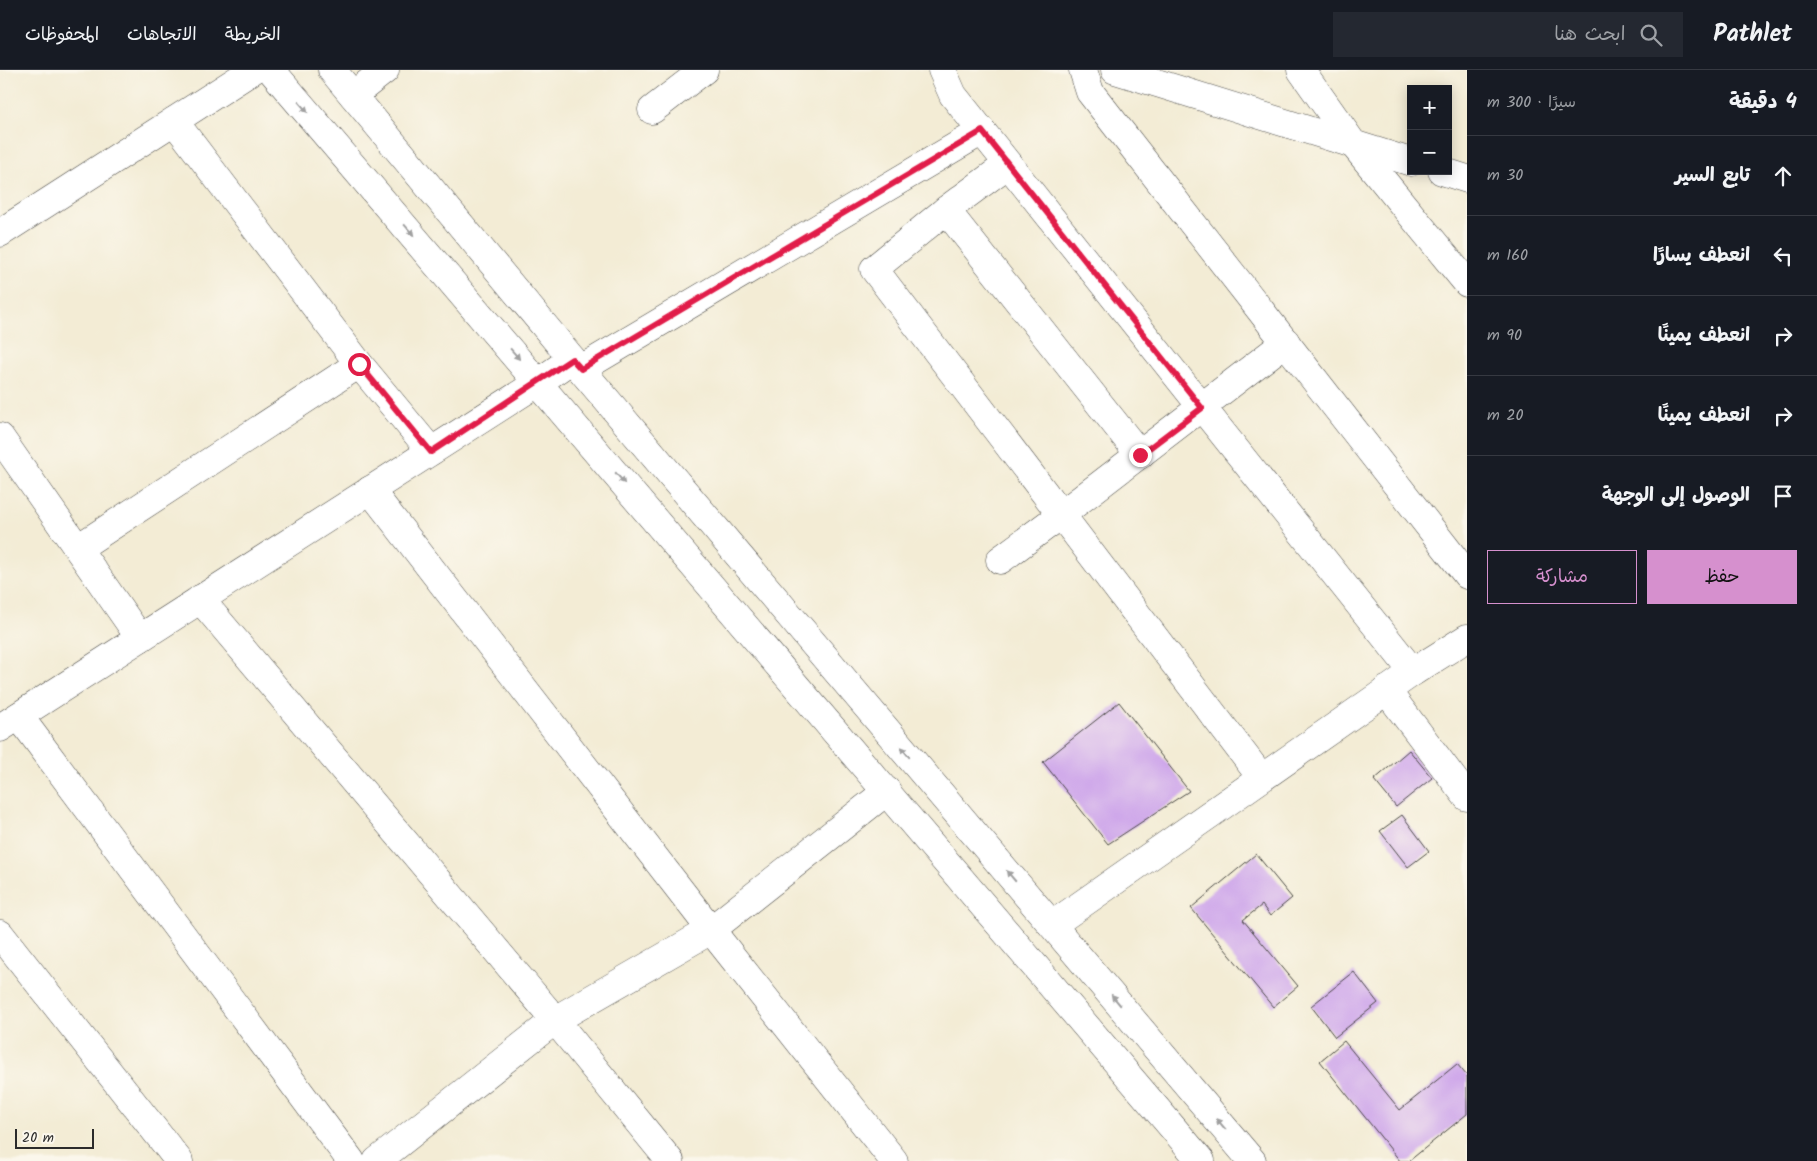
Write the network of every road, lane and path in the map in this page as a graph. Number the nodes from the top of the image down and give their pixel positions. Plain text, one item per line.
1 (253, 70) edge
2 (272, 70) edge
3 (332, 70) edge
4 (385, 70) edge
5 (704, 70) edge
6 (942, 70) edge
7 (1083, 70) edge
8 (1115, 70) edge
9 (1301, 70) edge
10 (353, 95) junction
11 (652, 110) dead end
12 (174, 121) junction
13 (982, 131) junction
14 (1354, 145) junction
15 (1407, 161) edge
16 (1008, 164) junction
17 (1452, 174) edge
18 (1467, 179) edge
19 (946, 210) junction
20 (0, 233) edge
21 (1467, 283) edge
22 (1286, 342) junction
23 (359, 364) junction
24 (576, 364) junction
25 (539, 382) junction
26 (1202, 408) junction
27 (0, 437) edge
28 (431, 452) junction
29 (1140, 455) junction
30 (370, 490) junction
31 (1062, 514) junction
32 (78, 548) junction
33 (1000, 560) dead end
34 (1467, 575) edge
35 (200, 599) junction
36 (140, 638) junction
37 (1467, 638) edge
38 (1413, 672) junction
39 (1386, 690) junction
40 (8, 718) edge
41 (1261, 777) junction
42 (887, 791) junction
43 (1467, 797) edge
44 (1052, 925) junction
45 (711, 930) junction
46 (0, 934) edge
47 (555, 1020) junction
48 (179, 1161) edge
49 (352, 1161) edge
50 (377, 1161) edge
51 (670, 1161) edge
52 (894, 1161) edge
53 (1201, 1161) edge
54 (1252, 1161) edge

1 - 12 street
2 -> 25 street
3 - 10 street
4 - 10 street
5 - 11 street
6 - 13 street
7 - 22 street
8 - 14 street
9 - 14 street
10 - 24 street
12 - 20 street
12 - 23 street
13 - 16 street
13 - 24 street
14 - 15 street
14 - 21 street
16 - 19 street
16 - 26 street
17 - 18 street
19 - 29 street
19 - 31 street
22 - 26 street
22 - 34 street
23 - 28 street
23 - 32 street
24 - 25 street
44 -> 24 street
25 - 28 street
25 -> 42 street
26 - 29 street
26 - 38 street
27 - 32 street
28 - 30 street
29 - 31 street
30 - 35 street
30 - 45 street
31 - 33 street
31 - 41 street
32 - 36 street
35 - 36 street
35 - 47 street
36 - 40 street
37 - 38 street
38 - 39 street
39 - 41 street
39 - 43 street
40 - 49 street
41 - 44 street
42 - 45 street
42 - 53 street
54 -> 44 street
45 - 47 street
45 - 52 street
46 - 48 street
47 - 50 street
47 - 51 street

